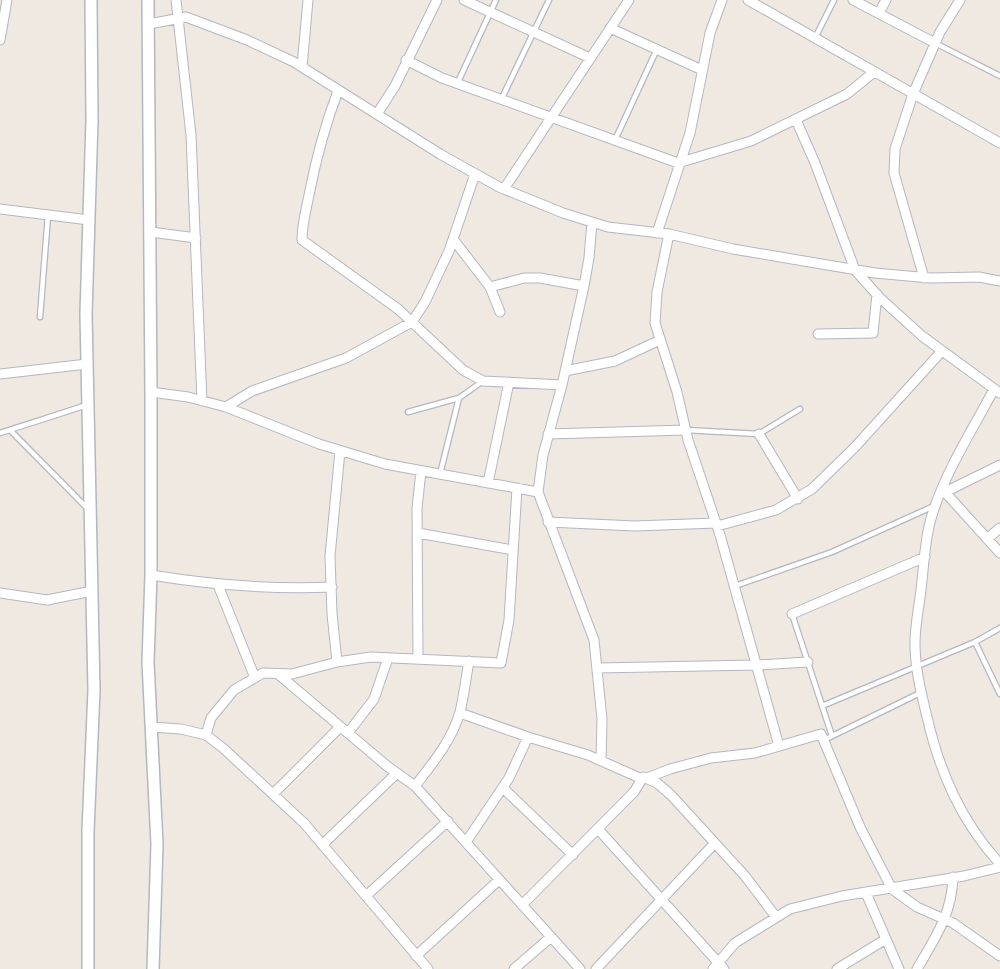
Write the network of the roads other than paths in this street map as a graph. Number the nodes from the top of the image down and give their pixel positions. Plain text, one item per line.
1 (6, 0) edge
2 (91, 0) edge
3 (148, 0) edge
4 (176, 0) edge
5 (308, 0) edge
6 (437, 0) edge
7 (464, 0) edge
8 (496, 0) edge
9 (549, 0) edge
10 (629, 0) edge
11 (722, 0) edge
12 (748, 0) edge
13 (834, 0) edge
14 (853, 0) edge
15 (886, 0) edge
16 (960, 0) edge
17 (491, 12) junction
18 (879, 14) junction
19 (177, 19) junction
20 (149, 24) junction
21 (610, 28) junction
22 (534, 32) junction
23 (815, 38) junction
24 (0, 40) edge
25 (935, 44) junction
26 (657, 49) junction
27 (590, 58) junction
28 (406, 60) junction
29 (302, 67) junction
30 (702, 70) junction
31 (874, 72) junction
32 (1000, 76) edge
33 (458, 84) junction
34 (338, 91) junction
35 (913, 94) junction
36 (502, 100) junction
37 (377, 114) junction
38 (550, 118) junction
39 (796, 120) junction
40 (615, 140) junction
41 (1000, 143) edge
42 (678, 163) junction
43 (476, 174) junction
44 (504, 189) junction
45 (0, 209) edge
46 (48, 215) junction
47 (89, 220) junction
48 (592, 222) junction
49 (150, 232) junction
50 (657, 233) junction
51 (669, 234) junction
52 (196, 238) junction
53 (453, 239) junction
54 (855, 270) junction
55 (924, 278) junction
56 (1000, 281) edge
57 (584, 286) junction
58 (490, 287) junction
59 (877, 294) junction
60 (500, 312) dead end
61 (40, 317) dead end
62 (412, 322) junction
63 (818, 334) dead end
64 (660, 340) junction
65 (941, 352) junction
66 (87, 364) junction
67 (565, 371) junction
68 (0, 374) edge
69 (483, 381) junction
70 (509, 382) junction
71 (562, 385) junction
72 (997, 391) edge
73 (151, 392) junction
74 (459, 398) junction
75 (202, 401) junction
76 (88, 405) junction
77 (226, 407) junction
78 (800, 409) dead end
79 (408, 412) dead end
80 (10, 430) junction
81 (686, 430) junction
82 (0, 433) edge
83 (548, 434) junction
84 (759, 434) junction
85 (340, 451) junction
86 (1000, 465) edge
87 (421, 471) junction
88 (440, 474) junction
89 (488, 483) junction
90 (517, 488) junction
91 (944, 491) junction
92 (538, 492) junction
93 (798, 499) junction
94 (936, 504) junction
95 (90, 512) junction
96 (548, 522) junction
97 (716, 524) junction
98 (1000, 528) edge
99 (418, 533) junction
100 (987, 539) junction
101 (513, 550) junction
102 (1000, 553) edge
103 (924, 557) junction
104 (150, 575) junction
105 (218, 585) junction
106 (332, 586) junction
107 (734, 587) junction
108 (92, 591) junction
109 (0, 593) edge
110 (792, 614) joint
111 (1000, 628) edge
112 (976, 642) junction
113 (388, 658) junction
114 (418, 658) junction
115 (469, 661) junction
116 (337, 662) junction
117 (808, 662) junction
118 (756, 665) junction
119 (916, 667) junction
120 (596, 668) junction
121 (278, 674) junction
122 (255, 678) junction
123 (920, 693) junction
124 (1000, 694) edge
125 (822, 706) junction
126 (460, 713) junction
127 (151, 727) junction
128 (340, 727) junction
129 (348, 733) junction
130 (206, 735) junction
131 (528, 737) junction
132 (828, 738) junction
133 (779, 746) junction
134 (601, 760) junction
135 (397, 773) junction
136 (643, 777) junction
137 (415, 786) junction
138 (503, 788) junction
139 (273, 794) junction
140 (448, 821) junction
141 (598, 829) junction
142 (466, 842) junction
143 (714, 844) junction
144 (322, 845) junction
145 (573, 855) junction
146 (1000, 866) edge
147 (953, 878) junction
148 (499, 880) junction
149 (892, 888) junction
150 (866, 893) junction
151 (366, 896) junction
152 (661, 898) junction
153 (522, 905) junction
154 (776, 917) junction
155 (945, 920) junction
156 (552, 937) junction
157 (886, 939) junction
158 (416, 956) junction
159 (1000, 956) edge
160 (719, 967) edge
161 (88, 969) edge
162 (153, 969) edge
163 (428, 969) edge
164 (514, 969) edge
165 (580, 969) edge
166 (596, 969) edge
167 (838, 969) edge
168 (899, 969) edge
169 (917, 969) edge

1 - 24 street
2 - 47 main road
3 - 20 main road
4 - 19 street
5 - 29 street
6 - 28 street
7 - 17 street
8 - 17 lane
9 - 22 lane
10 - 21 street
11 - 30 street
12 - 23 street
13 - 23 lane
14 - 18 street
15 - 18 street
16 - 25 street
17 - 22 street
17 - 33 lane
18 - 25 street
19 - 20 street
19 - 29 street
19 - 52 street
20 - 49 main road
21 - 26 street
21 - 27 street
22 - 27 street
22 - 36 lane
23 - 31 street
25 - 32 lane
25 - 35 street
26 - 30 street
26 - 40 lane
27 - 38 street
28 - 33 street
28 - 37 street
29 - 34 street
30 - 42 street
31 - 35 street
31 - 39 street
33 - 36 street
34 - 37 street
34 - 62 street
35 - 41 street
35 - 55 street
36 - 38 street
37 - 43 street
38 - 40 street
38 - 44 street
39 - 42 street
39 - 54 street
40 - 42 street
42 - 50 street
43 - 44 street
43 - 53 street
44 - 48 street
45 - 46 street
46 - 47 street
46 - 61 lane
47 - 66 main road
48 - 50 street
48 - 57 street
49 - 52 street
49 - 73 main road
50 - 51 street
51 - 54 street
51 - 64 street
52 - 75 street
53 - 58 street
53 - 62 street
54 - 55 street
54 - 59 street
55 - 56 street
57 - 58 street
57 - 67 street
58 - 60 street
59 - 63 street
59 - 65 street
62 - 69 street
62 - 77 street
64 - 67 street
64 - 81 street
65 - 72 street
65 - 93 street
66 - 68 street
66 - 76 main road
67 - 71 street
69 - 70 street
69 - 74 lane
70 - 71 street
70 - 89 street
71 - 83 street
72 - 91 street
73 - 75 street
73 - 104 main road
74 - 79 lane
74 - 88 lane
75 - 77 street
76 - 80 lane
76 - 95 main road
77 - 85 street
78 - 84 lane
80 - 82 lane
80 - 95 lane
81 - 83 street
81 - 84 lane
81 - 97 street
83 - 92 street
84 - 93 street
85 - 87 street
85 - 106 street
86 - 91 street
87 - 88 street
87 - 99 street
88 - 89 street
89 - 90 street
90 - 92 street
90 - 101 street
91 - 94 street
91 - 100 street
92 - 96 street
93 - 97 street
94 - 103 street
94 - 107 lane
95 - 108 main road
96 - 97 street
96 - 120 street
97 - 107 street
98 - 100 street
99 - 101 street
99 - 114 street
100 - 102 street
101 - 115 street
103 - 110 street
103 - 119 street
104 - 105 street
104 - 127 main road
105 - 106 street
105 - 122 street
106 - 116 street
107 - 118 street
108 - 109 street
108 - 161 main road
110 - 117 lane
111 - 112 lane
112 - 119 lane
112 - 124 lane
113 - 114 street
113 - 116 street
113 - 129 street
114 - 115 street
115 - 126 street
116 - 121 street
117 - 118 street
117 - 125 lane
118 - 120 street
118 - 133 street
119 - 123 street
119 - 125 lane
120 - 134 street
121 - 122 street
121 - 128 street
122 - 130 street
123 - 132 lane
123 - 146 street
125 - 132 lane
126 - 131 street
126 - 137 street
127 - 130 street
127 - 162 main road
128 - 129 street
128 - 139 street
129 - 135 street
130 - 139 street
131 - 134 street
131 - 138 street
132 - 133 street
132 - 149 street
133 - 136 street
134 - 136 street
135 - 137 street
135 - 144 street
136 - 141 street
136 - 143 street
137 - 140 street
138 - 142 street
138 - 145 street
139 - 144 street
140 - 142 street
140 - 151 street
141 - 145 street
141 - 152 street
142 - 148 street
143 - 152 street
143 - 154 street
144 - 151 street
145 - 153 street
146 - 147 street
147 - 149 street
147 - 155 street
148 - 153 street
148 - 158 street
149 - 150 street
149 - 155 street
150 - 154 street
150 - 157 street
151 - 158 street
152 - 160 street
152 - 166 street
153 - 156 street
154 - 160 street
155 - 159 street
155 - 169 street
156 - 164 street
156 - 165 street
157 - 167 street
157 - 168 street
158 - 163 street

